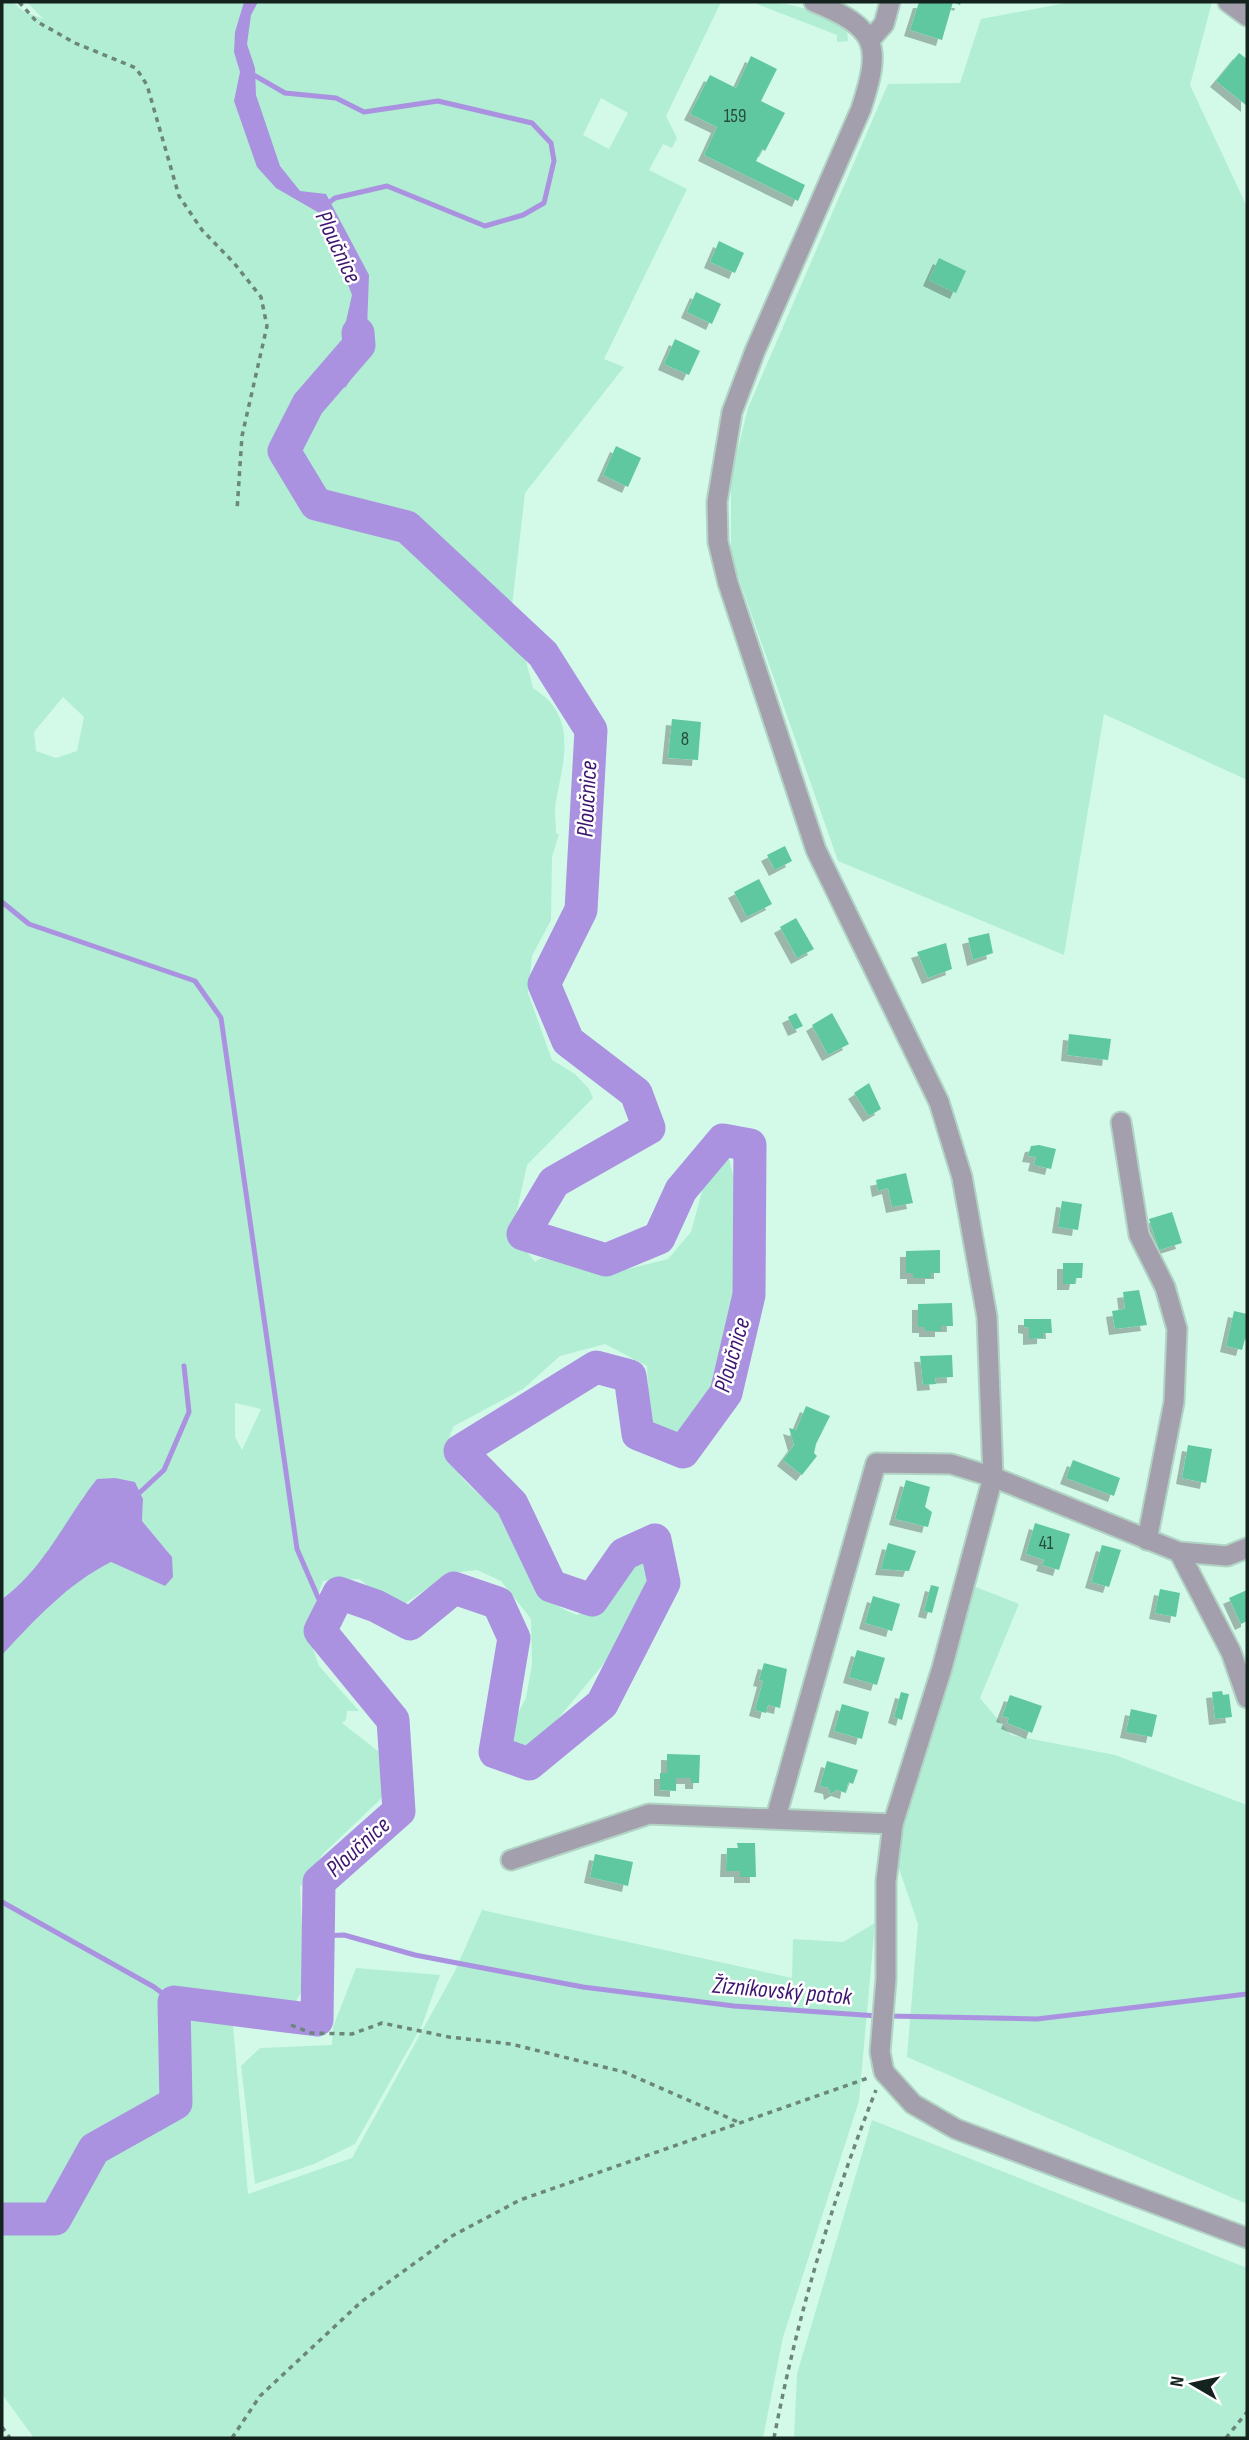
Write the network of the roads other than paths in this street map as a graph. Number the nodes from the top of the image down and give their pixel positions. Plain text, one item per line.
1 (814, 2) edge
2 (890, 2) edge
3 (1228, 2) edge
4 (1247, 16) edge
5 (870, 40) junction
6 (1121, 1122) dead end
7 (993, 1476) junction
8 (1147, 1540) junction
9 (1247, 1548) edge
10 (1179, 1552) junction
11 (1247, 1698) edge
12 (776, 1817) junction
13 (893, 1824) junction
14 (511, 1860) dead end
15 (1247, 2238) edge

1 - 5 street
2 - 5 street
3 - 4 street
5 - 7 street
6 - 8 street
7 - 8 street
7 - 12 street
7 - 13 street
8 - 10 street
9 - 10 street
10 - 11 street
12 - 13 street
12 - 14 street
13 - 15 street

